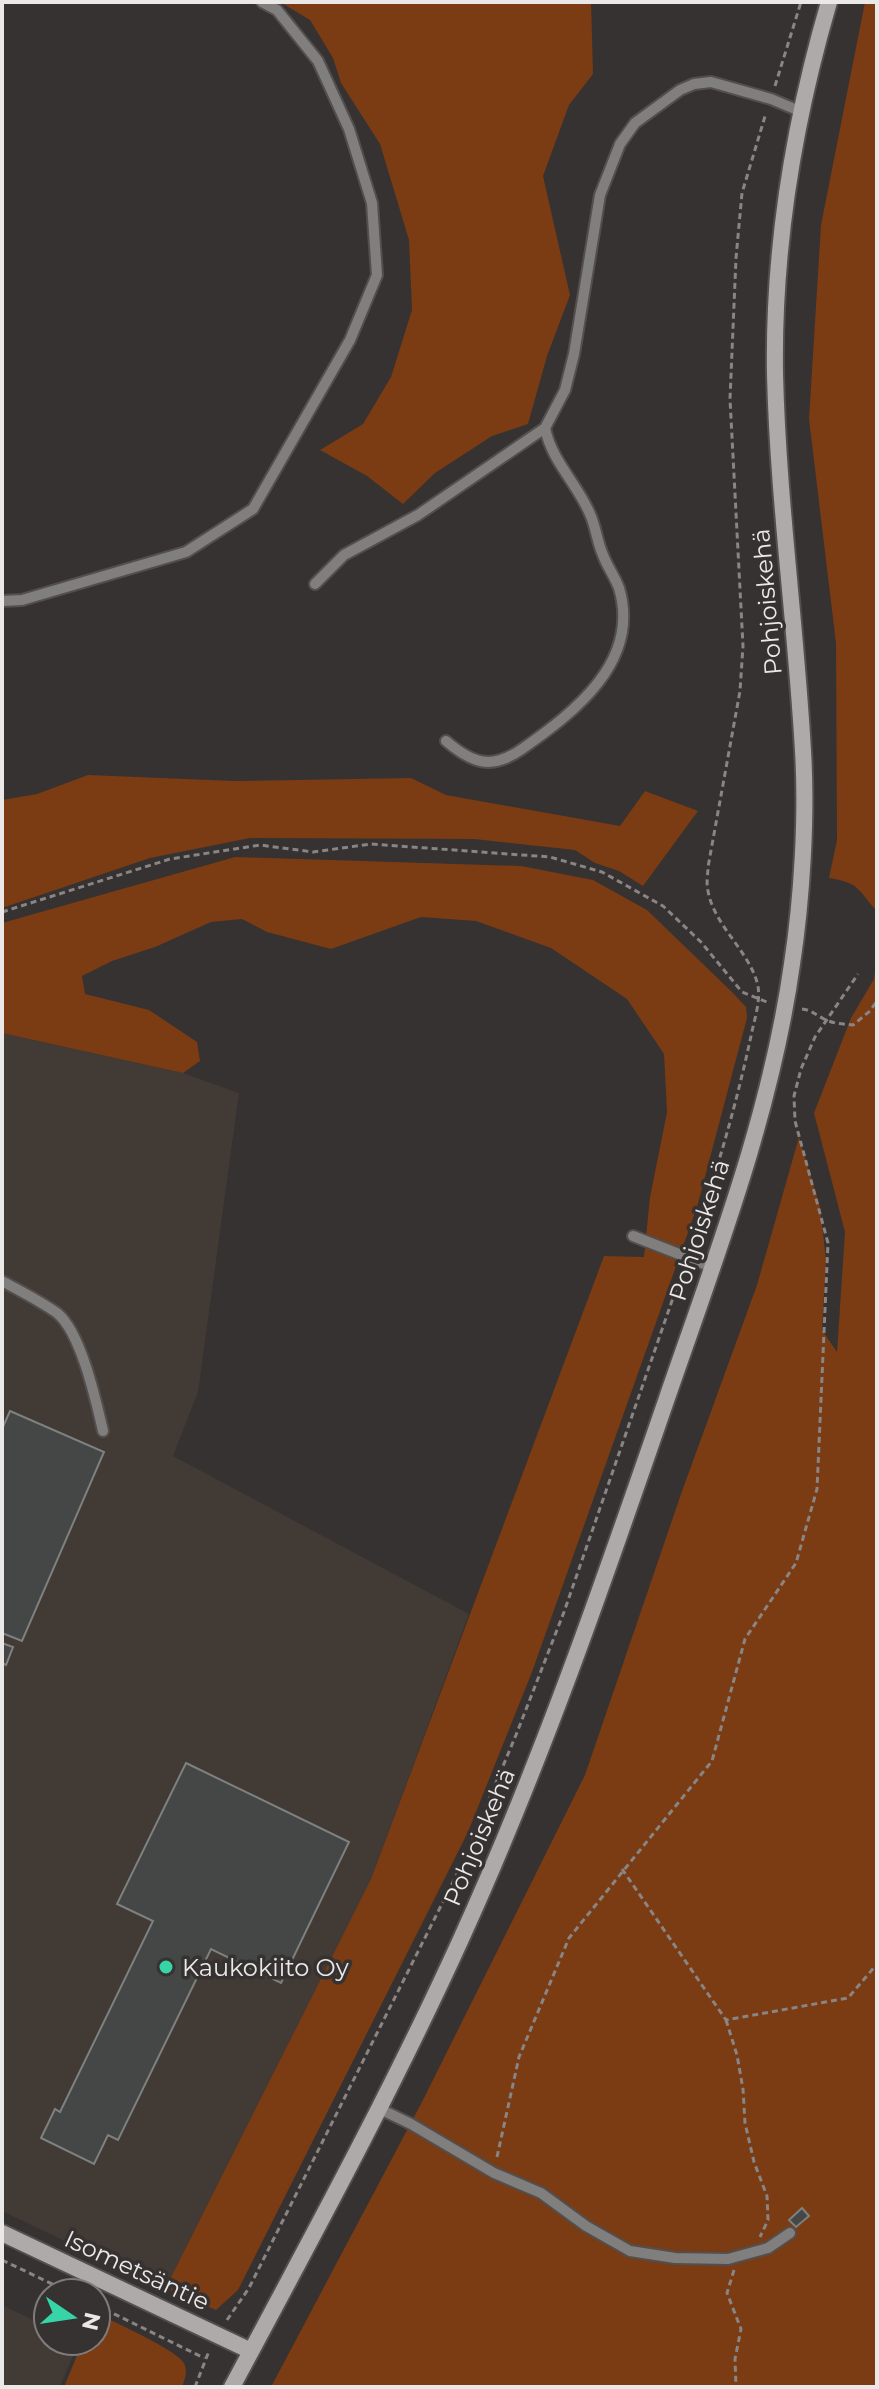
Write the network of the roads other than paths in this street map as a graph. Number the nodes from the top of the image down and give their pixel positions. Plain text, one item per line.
1 (262, 2) edge
2 (829, 2) edge
3 (802, 112) junction
4 (545, 428) junction
5 (315, 584) dead end
6 (2, 601) edge
7 (446, 741) dead end
8 (633, 1236) dead end
9 (712, 1267) junction
10 (2, 1281) edge
11 (103, 1431) dead end
12 (378, 2108) junction
13 (2, 2233) edge
14 (790, 2233) dead end
15 (251, 2351) junction
16 (232, 2387) edge

1 - 6 lane
2 - 3 main road, Pohjoiskehä
3 - 4 lane
3 - 9 main road, Pohjoiskehä
4 - 5 lane
4 - 7 lane
8 - 9 lane
9 - 12 main road, Pohjoiskehä
10 - 11 lane
12 - 14 lane
12 - 15 main road, Pohjoiskehä
13 - 15 main road, Isometsäntie
15 - 16 main road, Pohjoiskehä

